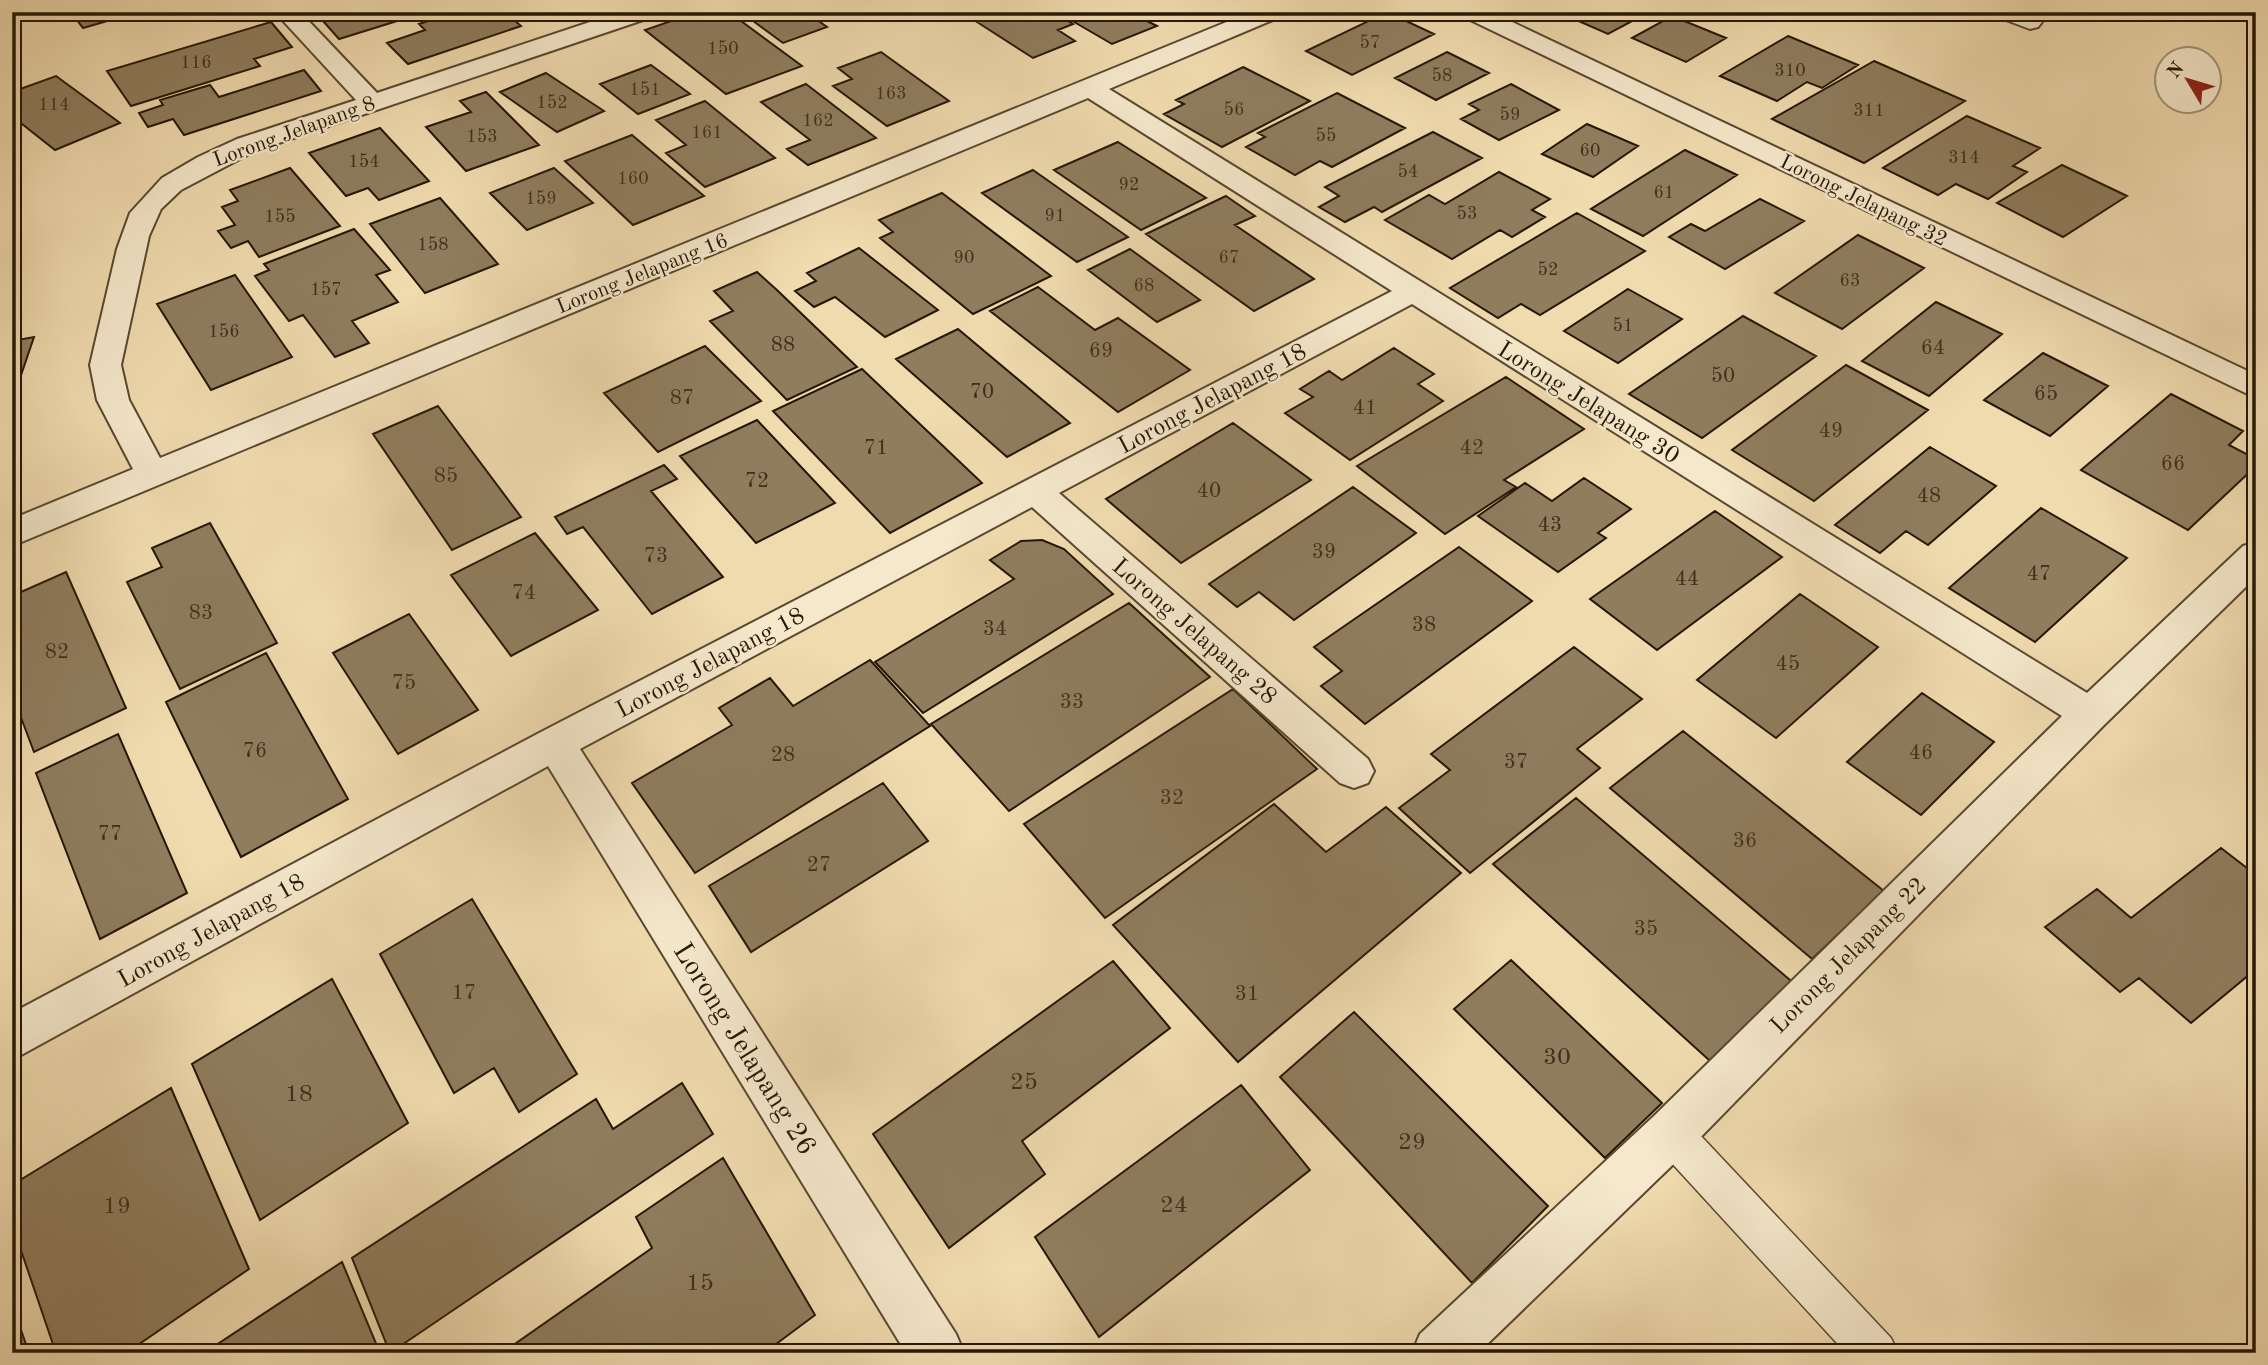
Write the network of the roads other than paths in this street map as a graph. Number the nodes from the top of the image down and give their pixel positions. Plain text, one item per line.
1 (287, 12) edge
2 (644, 12) edge
3 (1272, 12) edge
4 (1472, 12) edge
5 (2006, 12) edge
6 (2030, 22) dead end
7 (1090, 88) junction
8 (372, 103) junction
9 (1412, 292) junction
10 (2256, 388) edge
11 (153, 475) junction
12 (1035, 491) junction
13 (12, 533) edge
14 (2256, 555) edge
15 (2090, 714) junction
16 (555, 743) junction
17 (1354, 771) dead end
18 (12, 1038) edge
19 (1671, 1133) junction
20 (937, 1353) edge
21 (1438, 1353) edge
22 (1876, 1353) edge

1 - 8 street
2 - 8 street, Lorong Jelapang 8
3 - 7 street, Lorong Jelapang 16
4 - 10 street, Lorong Jelapang 32
5 - 6 street
7 - 9 street, Lorong Jelapang 30
7 - 11 street, Lorong Jelapang 16
8 - 11 street, Lorong Jelapang 8
9 - 12 street, Lorong Jelapang 18
9 - 15 street, Lorong Jelapang 30
11 - 13 street, Lorong Jelapang 16
12 - 16 street, Lorong Jelapang 18
12 - 17 street, Lorong Jelapang 28
14 - 15 street, Lorong Jelapang 22
15 - 19 street, Lorong Jelapang 22
16 - 18 street, Lorong Jelapang 18
16 - 20 street, Lorong Jelapang 26
19 - 21 street, Lorong Jelapang 22
19 - 22 lane

